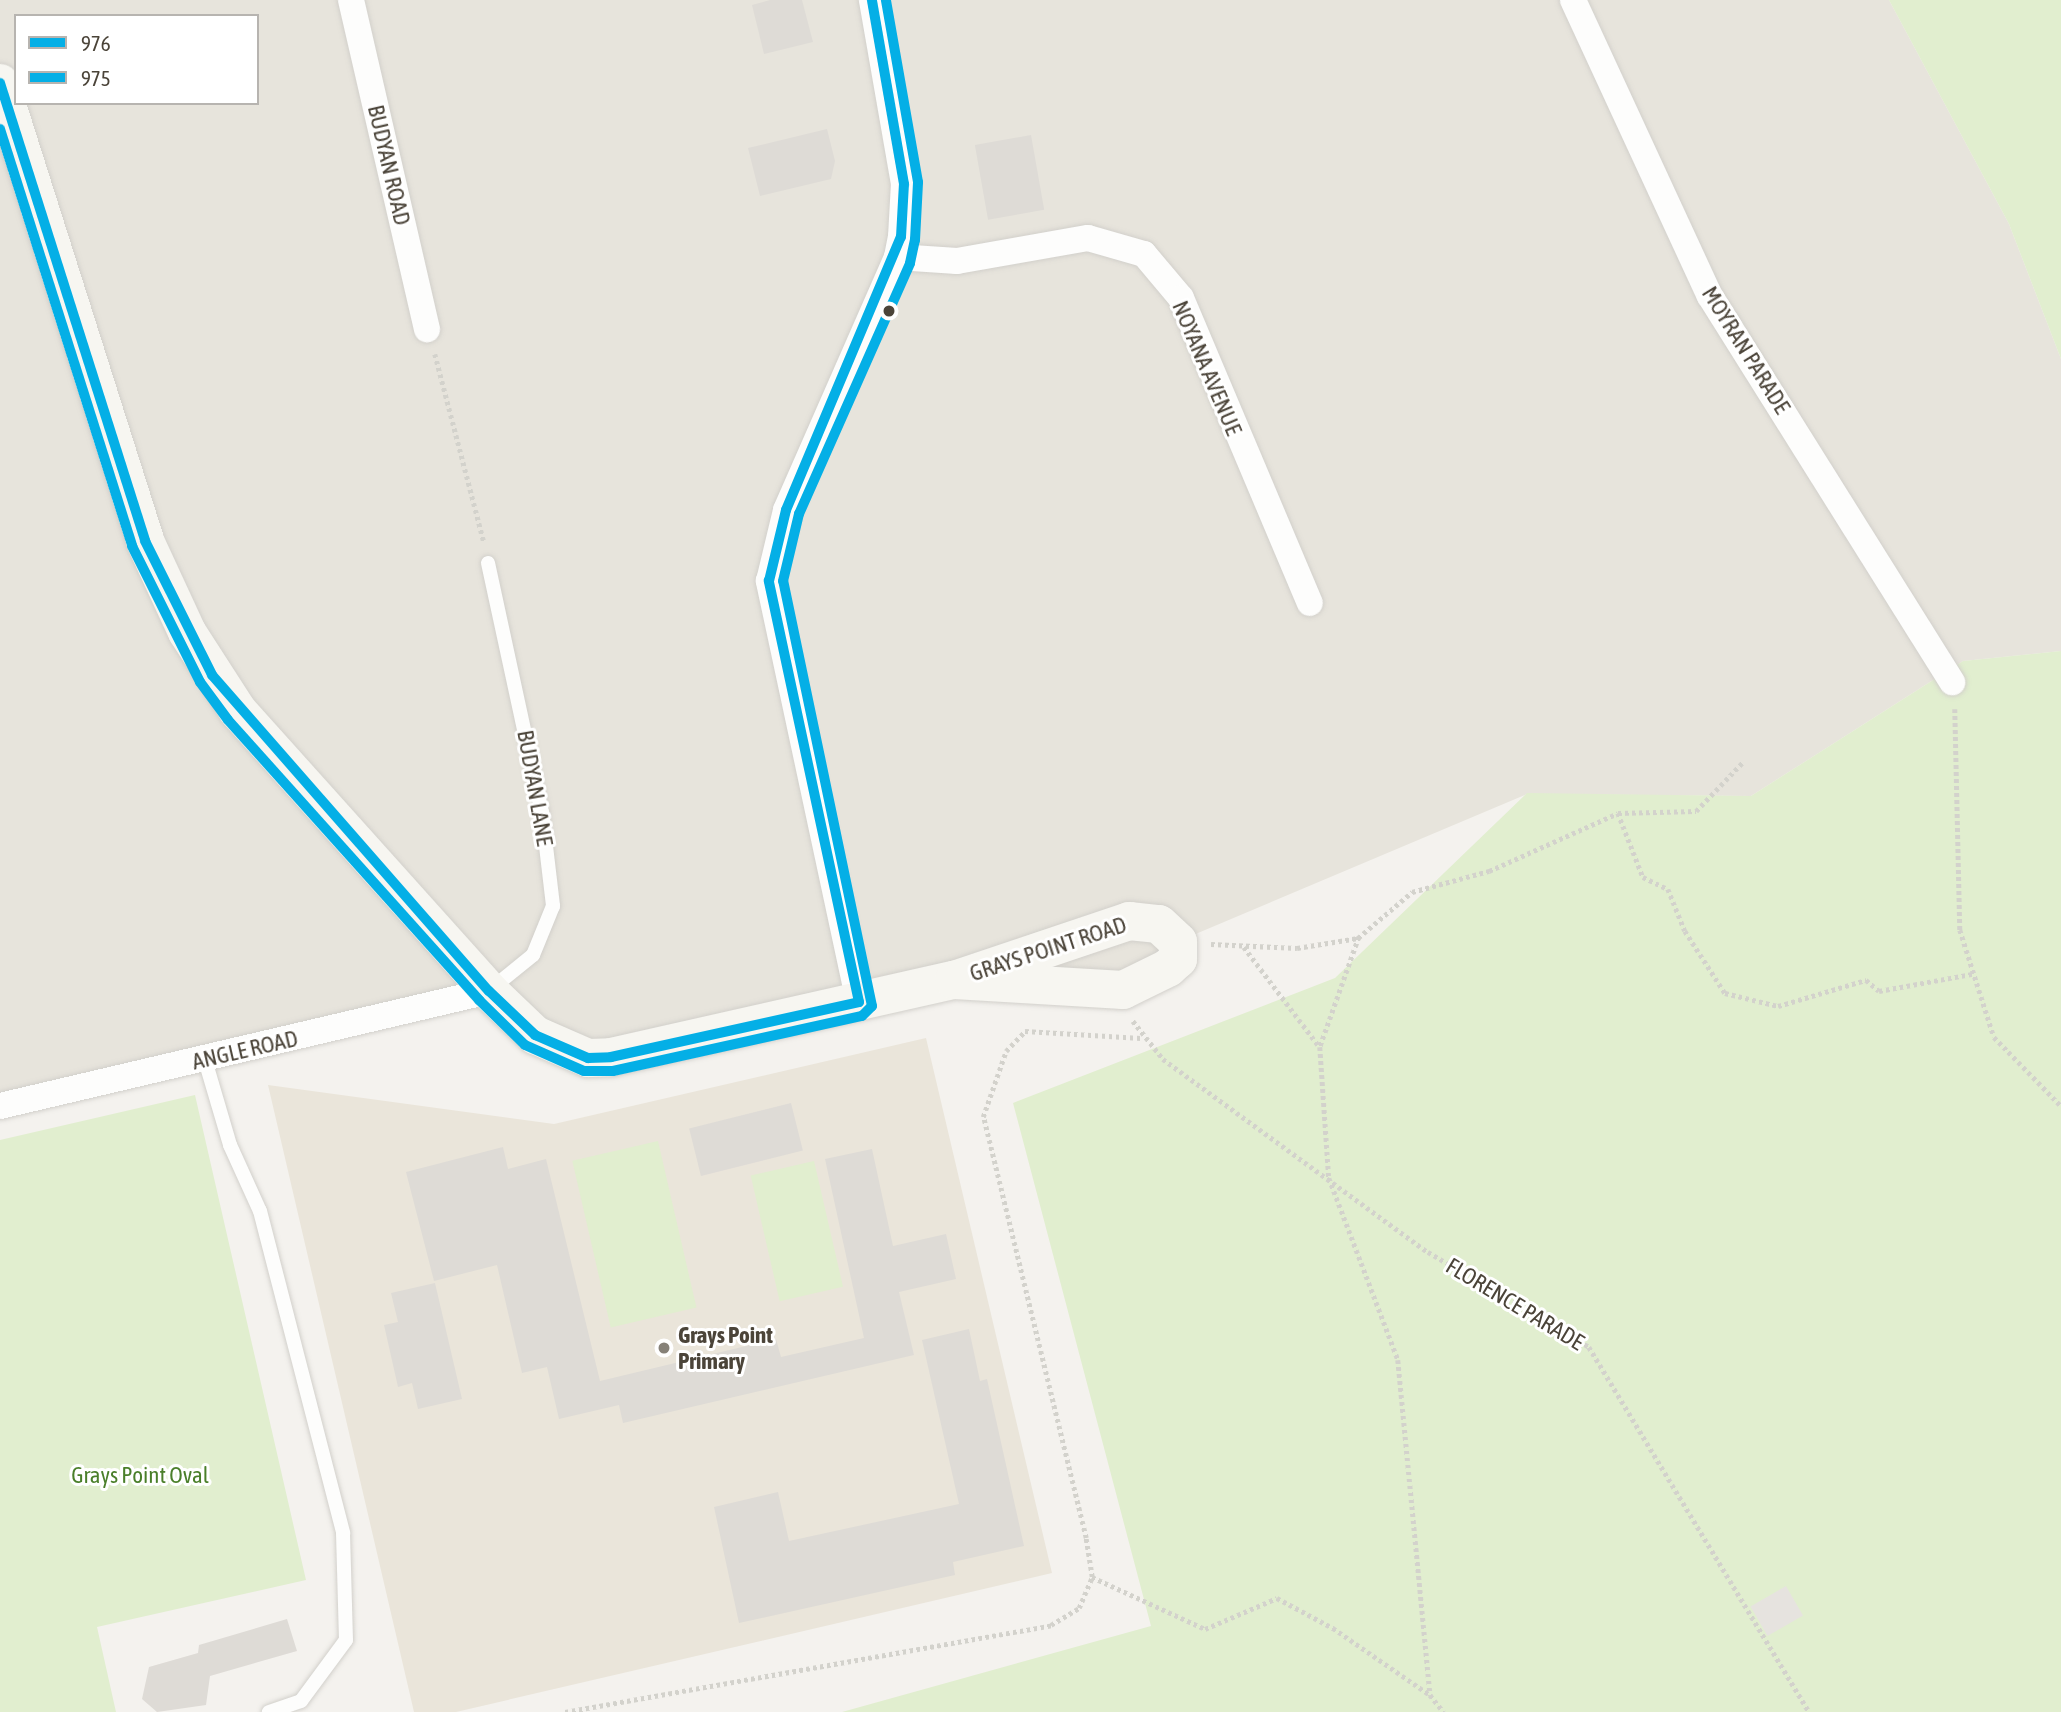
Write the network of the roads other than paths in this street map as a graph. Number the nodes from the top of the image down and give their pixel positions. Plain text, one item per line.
1 (351, 0) edge
2 (872, 0) edge
3 (1573, 0) edge
4 (0, 83) edge
5 (897, 257) junction
6 (427, 329) road end
7 (488, 564) road end
8 (1310, 603) dead end
9 (1952, 682) road end
10 (954, 980) junction
11 (489, 991) junction
12 (859, 1002) junction
13 (205, 1060) junction
14 (0, 1106) edge
15 (269, 1712) edge

1 - 6 street, BUDYAN ROAD
2 - 5 street
3 - 9 street, MOYRAN PARADE
4 - 11 street, GRAYS POINT ROAD
5 - 8 street, NOYANA AVENUE
5 - 12 street
7 - 11 lane, BUDYAN LANE
10 - 10 street, GRAYS POINT ROAD
10 - 12 street, GRAYS POINT ROAD
11 - 12 street, GRAYS POINT ROAD
11 - 13 street, ANGLE ROAD
13 - 14 street, ANGLE ROAD
13 - 15 lane

